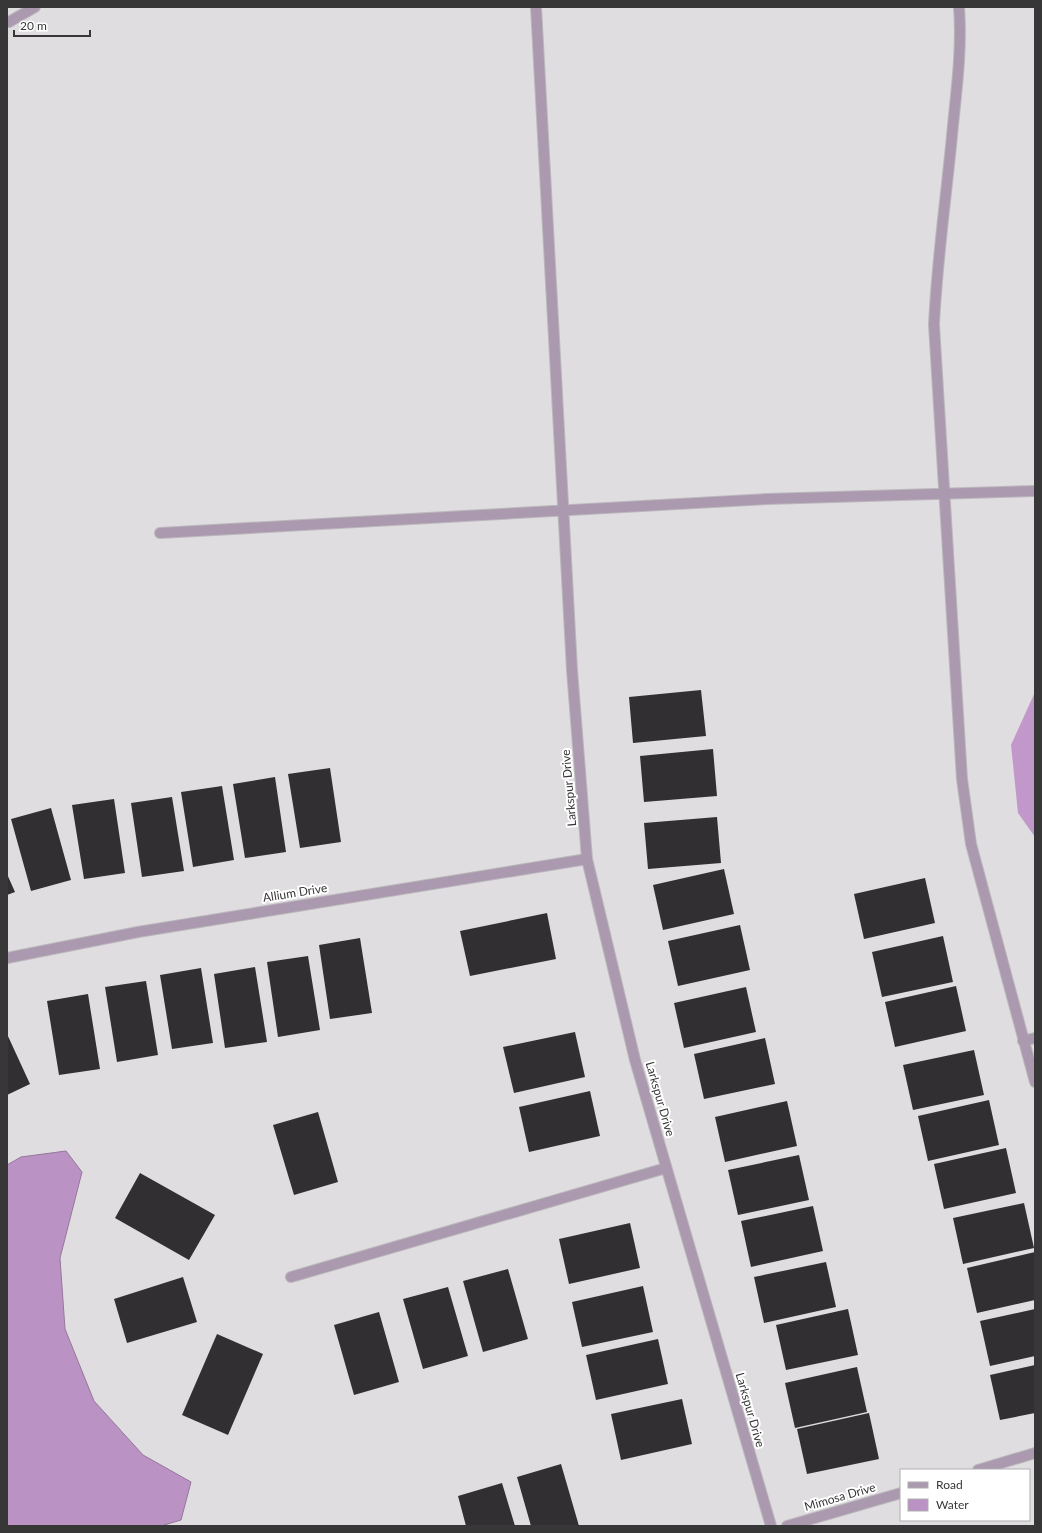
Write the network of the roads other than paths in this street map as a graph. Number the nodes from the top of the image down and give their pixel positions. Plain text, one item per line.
1 (35, 7) edge
2 (536, 7) edge
3 (959, 7) edge
4 (9, 22) dead end
5 (1035, 491) edge
6 (944, 493) junction
7 (564, 510) junction
8 (160, 533) dead end
9 (588, 859) junction
10 (7, 958) edge
11 (1035, 1038) edge
12 (1023, 1041) junction
13 (1035, 1082) edge
14 (666, 1168) junction
15 (291, 1277) dead end
16 (1035, 1453) edge
17 (981, 1469) edge
18 (900, 1493) edge
19 (771, 1526) edge
20 (787, 1526) edge

1 - 4 street
2 - 7 street, Larkspur Drive
3 - 6 street
5 - 6 street
6 - 7 street
6 - 12 street
7 - 8 street
7 - 9 street, Larkspur Drive
9 - 10 street, Allium Drive
9 - 14 street, Larkspur Drive
11 - 12 street
12 - 13 street
14 - 15 street
14 - 19 street, Larkspur Drive
16 - 17 street
18 - 20 street, Mimosa Drive

